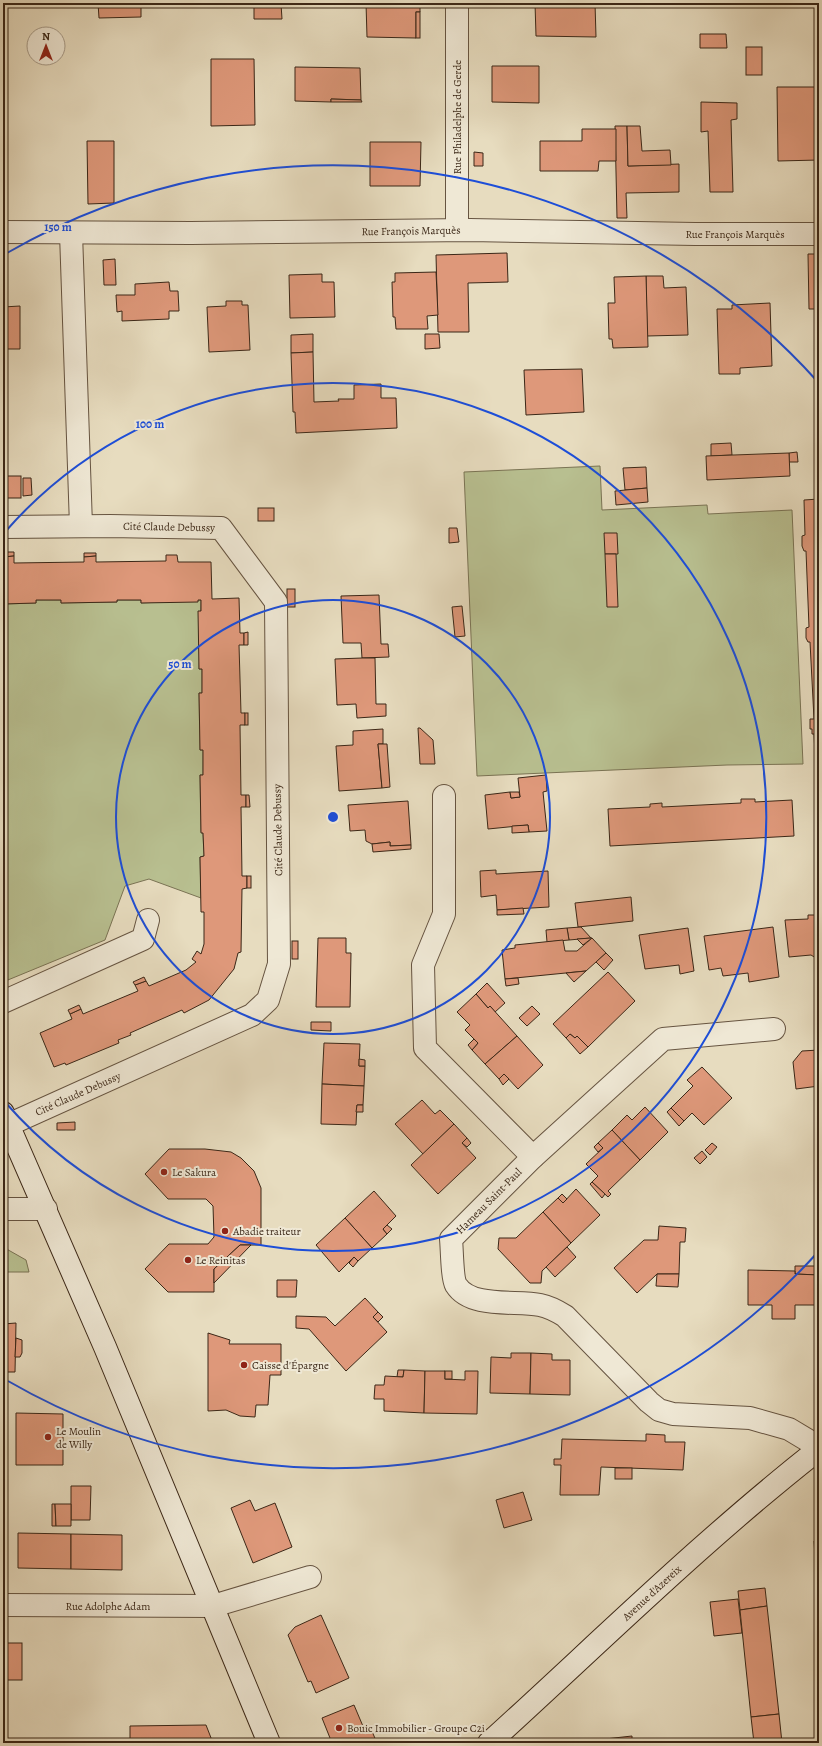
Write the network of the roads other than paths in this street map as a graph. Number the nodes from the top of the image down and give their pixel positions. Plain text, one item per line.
1 (457, 3) edge
2 (457, 230) junction
3 (3, 232) edge
4 (71, 233) junction
5 (819, 234) edge
6 (80, 526) junction
7 (3, 527) edge
8 (444, 796) dead end
9 (148, 920) dead end
10 (3, 1002) edge
11 (774, 1029) dead end
12 (5, 1119) edge
13 (533, 1157) junction
14 (3, 1209) edge
15 (46, 1209) junction
16 (819, 1448) edge
17 (310, 1577) dead end
18 (3, 1606) edge
19 (213, 1606) junction
20 (269, 1743) edge
21 (489, 1743) edge

1 - 2 street, Rue Philadelphe de Gerde
2 - 4 street, Rue François Marquès
2 - 5 street, Rue François Marquès
3 - 4 street, Rue François Marquès
4 - 6 street
6 - 7 street, Cité Claude Debussy
6 - 12 street, Cité Claude Debussy
8 - 13 street
9 - 10 street
11 - 13 street, Hameau Saint-Paul
12 - 15 street
13 - 16 street, Hameau Saint-Paul
14 - 15 street
15 - 19 street
16 - 21 street, Avenue d'Azereix
17 - 19 street, Rue Adolphe Adam
18 - 19 street, Rue Adolphe Adam
19 - 20 street

